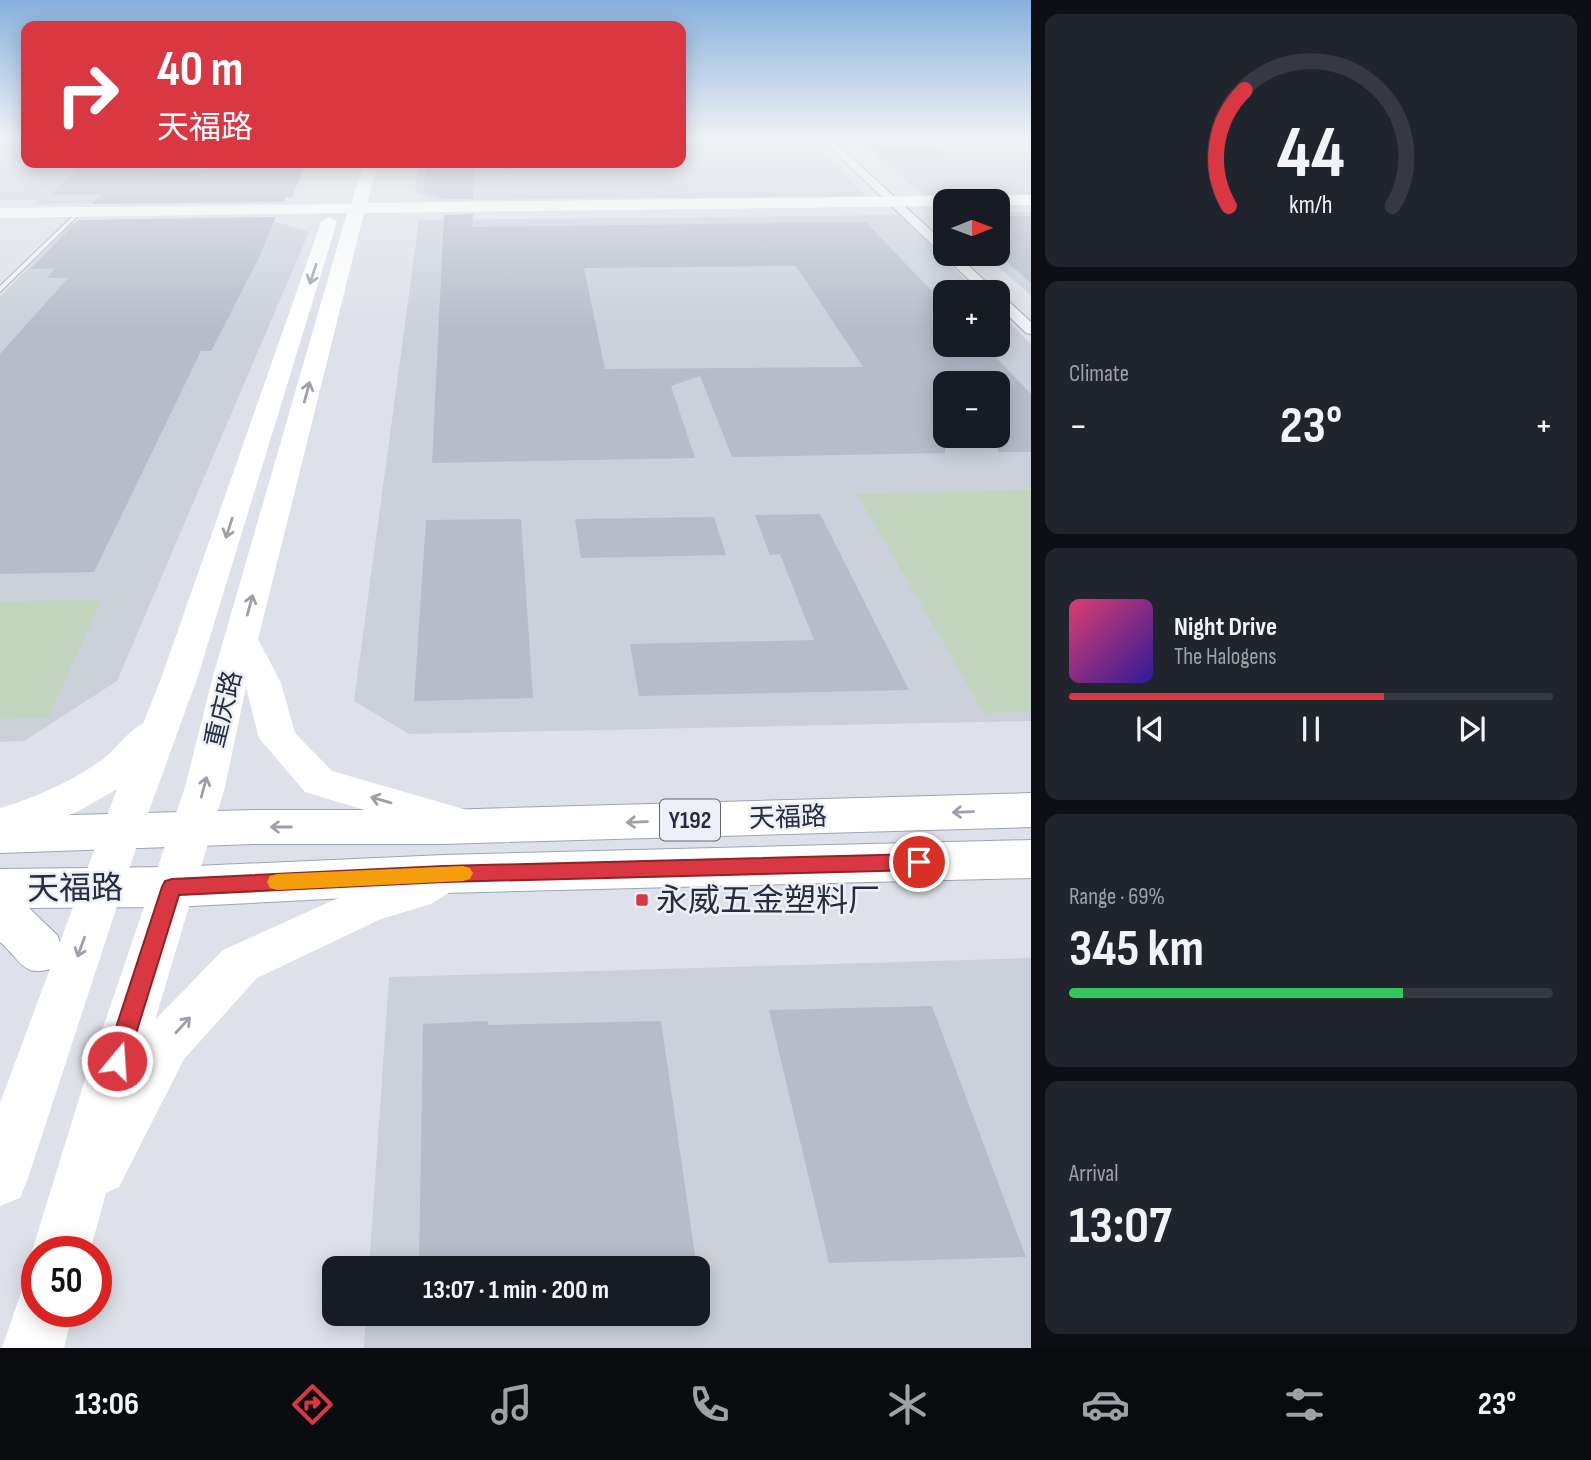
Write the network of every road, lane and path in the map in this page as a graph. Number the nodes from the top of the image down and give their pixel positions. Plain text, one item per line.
1 (360, 202) edge
2 (894, 202) edge
3 (1031, 202) edge
4 (933, 203) edge
5 (1010, 203) edge
6 (896, 204) junction
7 (335, 205) junction
8 (412, 209) junction
9 (358, 210) junction
10 (289, 211) junction
11 (0, 214) edge
12 (77, 215) junction
13 (933, 239) edge
14 (962, 266) edge
15 (977, 280) edge
16 (0, 290) edge
17 (1010, 310) edge
18 (1031, 330) edge
19 (241, 639) junction
20 (162, 722) junction
21 (1031, 810) edge
22 (0, 824) edge
23 (470, 826) junction
24 (192, 829) junction
25 (121, 830) junction
26 (0, 835) edge
27 (1031, 859) edge
28 (444, 874) junction
29 (172, 887) junction
30 (102, 888) junction
31 (0, 889) edge
32 (0, 915) edge
33 (39, 951) joint
34 (31, 1089) junction
35 (0, 1178) edge
36 (65, 1236) edge
37 (66, 1236) edge
38 (39, 1327) edge
39 (33, 1348) edge

1 - 9 main road, 重庆路
2 - 6 street
3 - 5 main road
4 - 6 main road
6 - 8 main road
6 - 13 street
7 - 9 main road
7 - 10 main road
7 - 10 main road
7 -> 20 main road, 重庆路
8 - 9 main road
8 - 9 main road
19 -> 9 main road, 重庆路
10 - 11 main road
10 - 12 main road
11 - 12 main road
12 - 16 lane
14 - 15 street
17 - 18 street
23 -> 19 main road
24 -> 19 main road, 重庆路
20 - 22 main road
20 - 25 main road, 重庆路
21 -> 23 main road, 天福路 / Y192
23 -> 24 main road, 天福路 / Y192
24 - 25 main road, 天福路 / Y192
24 - 29 main road, 重庆路
25 - 26 main road, 天福路 / Y192
25 - 30 main road, 重庆路
27 - 28 main road, 天福路 / Y192
28 - 29 main road, 天福路 / Y192
37 -> 28 main road
29 - 30 main road, 天福路 / Y192
29 - 36 main road, 重庆路
30 - 31 main road, 天福路 / Y192
30 -> 34 main road, 重庆路
32 - 33 main road
33 - 34 main road
34 - 35 main road, 重庆路
38 - 39 main road

